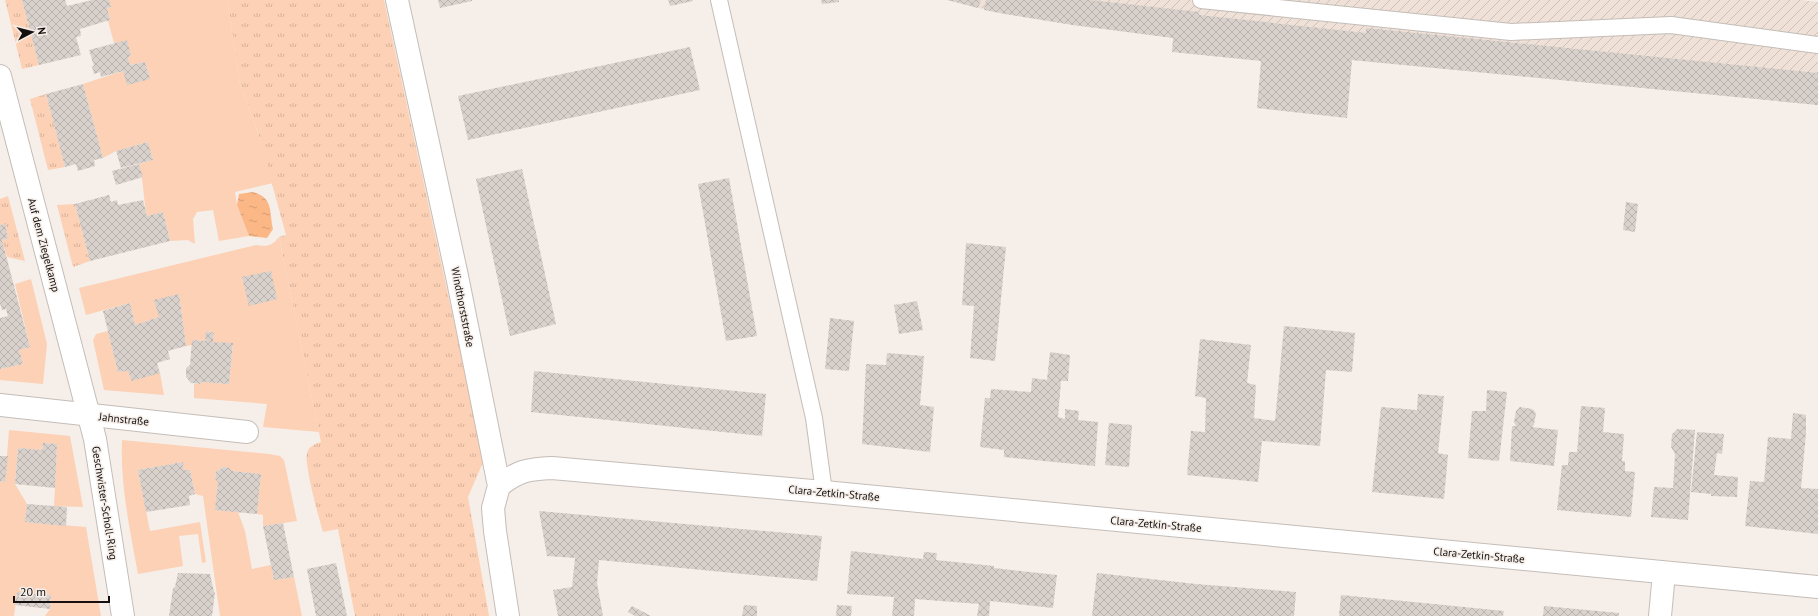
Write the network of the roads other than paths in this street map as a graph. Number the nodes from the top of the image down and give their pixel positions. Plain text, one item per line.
1 (397, 0) edge
2 (719, 0) edge
3 (1201, 0) edge
4 (1818, 45) edge
5 (0, 76) edge
6 (0, 405) edge
7 (87, 415) junction
8 (248, 432) dead end
9 (499, 486) junction
10 (824, 492) junction
11 (1664, 573) junction
12 (1818, 587) edge
13 (123, 616) edge
14 (508, 616) edge
15 (1660, 616) edge

1 - 9 street, Windthorststraße
2 - 10 lane
3 - 4 lane
5 - 7 street, Auf dem Ziegelkamp
6 - 7 street, Jahnstraße
7 - 8 street, Jahnstraße
7 - 13 street, Geschwister-Scholl-Ring
9 - 10 street, Clara-Zetkin-Straße
9 - 14 street, Windthorststraße
10 - 11 street, Clara-Zetkin-Straße
11 - 12 street, Clara-Zetkin-Straße
11 - 15 street

